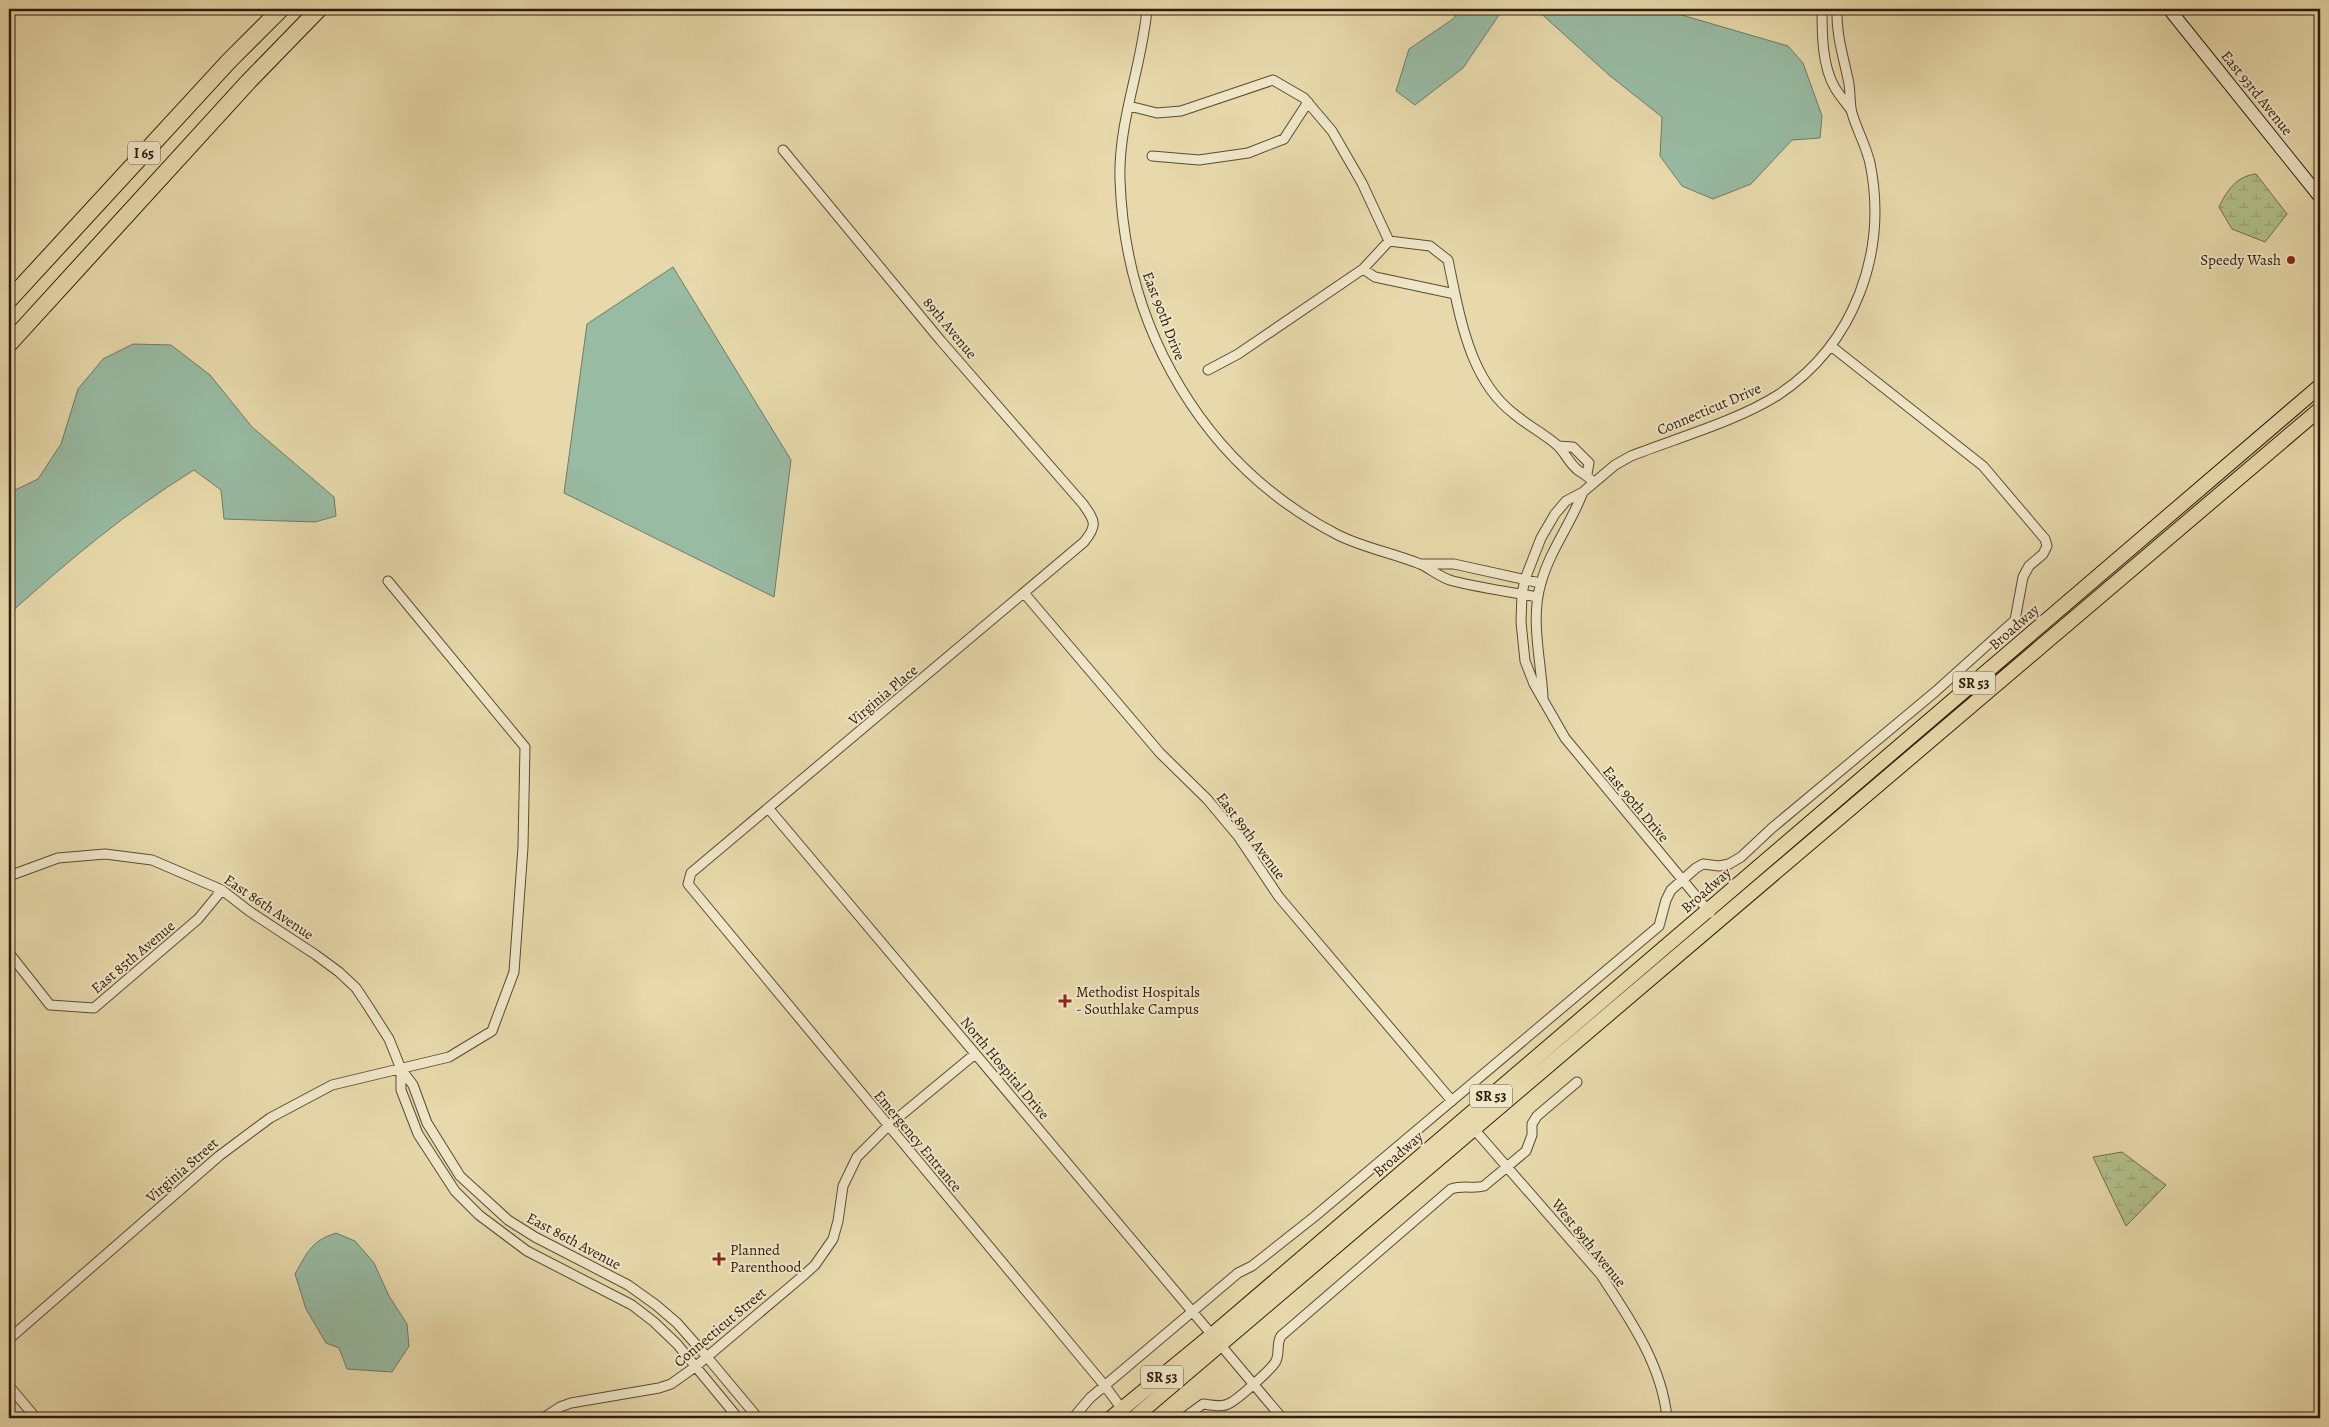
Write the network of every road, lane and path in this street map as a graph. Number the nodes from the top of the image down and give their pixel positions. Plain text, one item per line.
1 (281, 9) edge
2 (319, 9) edge
3 (1147, 9) edge
4 (1822, 9) edge
5 (1838, 9) edge
6 (2169, 9) edge
7 (1308, 102) junction
8 (1129, 106) junction
9 (1851, 111) junction
10 (783, 150) dead end
11 (1152, 156) dead end
12 (2320, 197) edge
13 (1389, 241) junction
14 (1363, 269) junction
15 (1455, 294) junction
16 (9, 300) edge
17 (9, 344) edge
18 (1831, 346) junction
19 (1208, 370) dead end
20 (2320, 386) edge
21 (2320, 409) edge
22 (1593, 482) junction
23 (1583, 492) junction
24 (1094, 524) joint
25 (1420, 564) junction
26 (1524, 579) junction
27 (388, 581) dead end
28 (1540, 583) junction
29 (1024, 593) junction
30 (1522, 594) junction
31 (1538, 597) junction
32 (1543, 698) junction
33 (769, 809) junction
34 (9, 876) edge
35 (1682, 880) junction
36 (688, 884) joint
37 (222, 890) junction
38 (1708, 910) junction
39 (1717, 922) junction
40 (9, 953) edge
41 (975, 1054) junction
42 (401, 1070) junction
43 (1577, 1082) dead end
44 (1452, 1101) junction
45 (888, 1126) junction
46 (1474, 1128) junction
47 (1507, 1166) junction
48 (1193, 1312) junction
49 (9, 1339) edge
50 (1216, 1340) junction
51 (707, 1357) junction
52 (695, 1367) junction
53 (1252, 1384) junction
54 (9, 1386) edge
55 (1105, 1386) junction
56 (1118, 1415) edge
57 (36, 1418) edge
58 (543, 1418) edge
59 (738, 1418) edge
60 (758, 1418) edge
61 (1072, 1418) edge
62 (1134, 1418) edge
63 (1184, 1418) edge
64 (1282, 1418) edge
65 (1667, 1418) edge

1 - 16 highway, I 65
2 - 17 highway, I 65
3 - 8 street, East 90th Drive
4 - 9 street, Connecticut Drive
5 - 9 street, Connecticut Drive
6 - 12 street, East 93rd Avenue
7 - 8 street
7 - 11 street
7 - 13 street
8 - 25 street, East 90th Drive
9 - 18 street, Connecticut Drive
10 - 24 street, 89th Avenue
13 - 14 street
13 - 15 street
14 - 15 street
14 - 19 street
15 - 22 street
18 - 22 street, Connecticut Drive
18 - 35 street
20 - 38 main road, Broadway / SR 53
21 - 39 main road, Broadway / SR 53
22 - 23 street, Connecticut Drive
23 - 26 street, Connecticut Drive
23 - 28 street, Connecticut Drive
24 - 29 street, Virginia Place
25 - 26 street, East 90th Drive
25 - 30 street, East 90th Drive
26 - 28 street, East 90th Drive
26 - 30 street, East 90th Drive
27 - 42 street, Virginia Street
28 - 31 street, East 90th Drive
29 - 33 street, Virginia Place
29 - 44 street, East 89th Avenue
30 - 31 street, East 90th Drive
30 - 32 street, East 90th Drive
31 - 32 street, East 90th Drive
32 - 35 street, East 90th Drive
33 - 36 street, Virginia Place
33 - 41 street, North Hospital Drive
34 - 37 street, East 86th Avenue
35 - 38 street, East 90th Drive
35 - 44 street
36 - 45 street, Emergency Entrance
37 - 40 street, East 85th Avenue
37 - 42 street, East 86th Avenue
38 - 39 street, East 90th Drive
38 - 50 main road, Broadway / SR 53
39 - 46 main road, Broadway / SR 53
41 - 45 street, Connecticut Street
41 - 48 street, North Hospital Drive
42 - 49 street, Virginia Street
42 - 51 street, East 86th Avenue
42 - 52 street, East 86th Avenue
43 - 47 street
44 - 48 street
45 - 51 street, Connecticut Street
45 - 55 street, Emergency Entrance
46 - 47 street, West 89th Avenue
46 - 50 main road, Broadway / SR 53
47 - 53 street
47 - 65 street, West 89th Avenue
48 - 50 street, North Hospital Drive
48 - 55 street
50 - 53 street, North Hospital Drive
50 - 56 main road, Broadway / SR 53
50 - 62 main road, Broadway / SR 53
51 - 52 street, Connecticut Street
51 - 60 street, East 86th Avenue
52 - 58 street, Connecticut Street
52 - 59 street, East 86th Avenue
53 - 63 street
53 - 64 street, North Hospital Drive
54 - 57 street
55 - 56 street, Emergency Entrance
55 - 61 street

